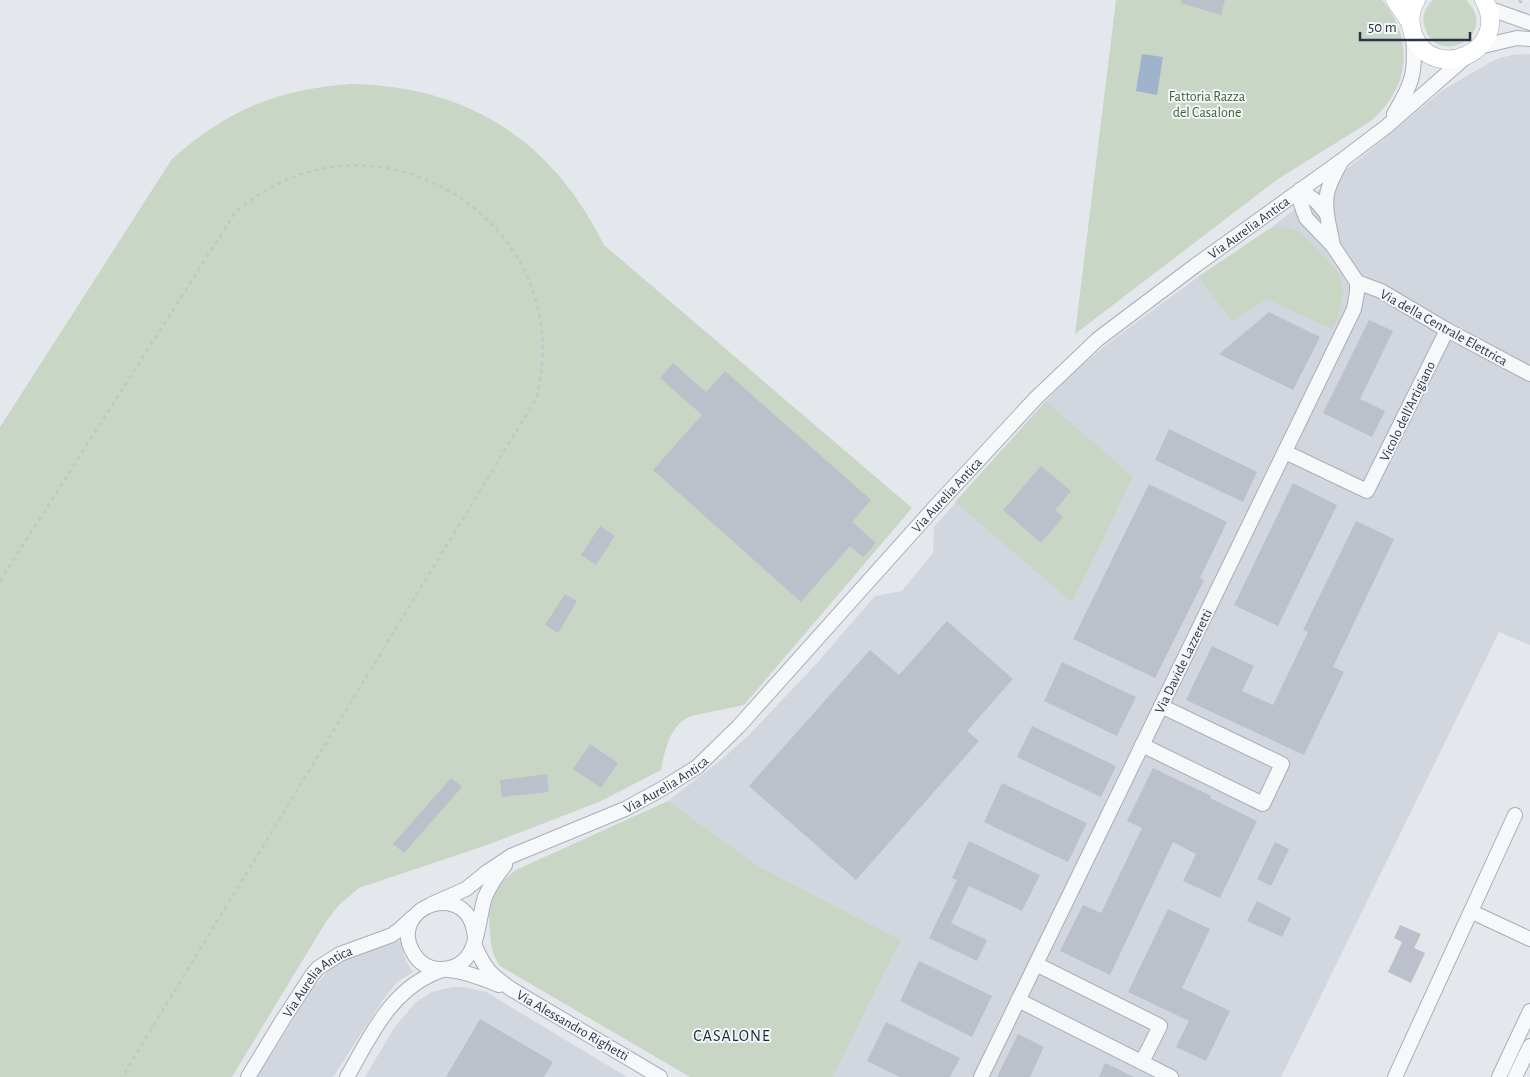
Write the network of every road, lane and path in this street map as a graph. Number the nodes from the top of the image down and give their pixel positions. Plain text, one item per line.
1 (1395, 0) edge
2 (1416, 0) edge
3 (1519, 0) edge
4 (1486, 3) edge
5 (1526, 6) dead end
6 (1530, 22) edge
7 (1412, 28) junction
8 (1530, 39) edge
9 (1473, 51) junction
10 (1387, 126) junction
11 (1342, 161) junction
12 (1300, 190) junction
13 (1274, 208) junction
14 (1327, 214) junction
15 (1306, 218) junction
16 (1333, 246) junction
17 (1357, 282) junction
18 (1447, 330) junction
19 (1530, 374) edge
20 (1284, 452) junction
21 (0, 581) edge
22 (1161, 706) junction
23 (1142, 745) junction
24 (1515, 815) dead end
25 (511, 856) junction
26 (432, 904) junction
27 (1472, 912) junction
28 (414, 916) junction
29 (1530, 939) edge
30 (475, 942) junction
31 (1036, 964) junction
32 (446, 969) junction
33 (511, 989) junction
34 (1018, 1000) junction
35 (1530, 1011) edge
36 (1530, 1046) edge
37 (1142, 1062) junction
38 (122, 1077) edge
39 (248, 1077) edge
40 (347, 1077) edge
41 (660, 1077) edge
42 (981, 1077) edge
43 (1171, 1077) edge
44 (1395, 1077) edge
45 (1499, 1077) edge
46 (1515, 1077) edge

1 - 7 main road
2 - 7 main road, Via Aurelia Antica
3 - 5 path
4 - 6 street
4 - 9 main road, Via Aurelia Antica
7 - 9 main road
7 - 10 street, Via Aurelia Antica
8 - 9 street
9 - 10 street, Via Aurelia Antica
10 - 11 street, Via Aurelia Antica
11 - 12 street, Via Aurelia Antica
11 - 14 street
12 - 13 street, Via Aurelia Antica
12 - 14 street
12 - 15 street
13 - 15 street
13 - 25 street, Via Aurelia Antica
14 - 16 street
15 - 16 street
16 - 17 street
17 - 18 street, Via della Centrale Elettrica
17 - 20 street, Via Davide Lazzeretti
18 - 19 street, Via della Centrale Elettrica
18 - 20 street, Vicolo dell'Artigiano
20 - 22 street, Via Davide Lazzeretti
21 - 38 path
22 - 23 street, Via Davide Lazzeretti
22 - 23 street
23 - 31 street, Via Davide Lazzeretti
24 - 27 street
25 - 26 street, Via Aurelia Antica
25 - 30 street
26 - 28 street, Via Aurelia Antica
26 - 30 street
27 - 29 street
27 - 44 street
28 - 32 street
28 - 39 street, Via Aurelia Antica
30 - 32 street
30 - 33 street
31 - 34 street, Via Davide Lazzeretti
31 - 37 street
32 - 33 street
32 - 40 street
33 - 41 street, Via Alessandro Righetti
34 - 37 street
34 - 42 street, Via Davide Lazzeretti
35 - 45 street
36 - 46 street
37 - 43 street

